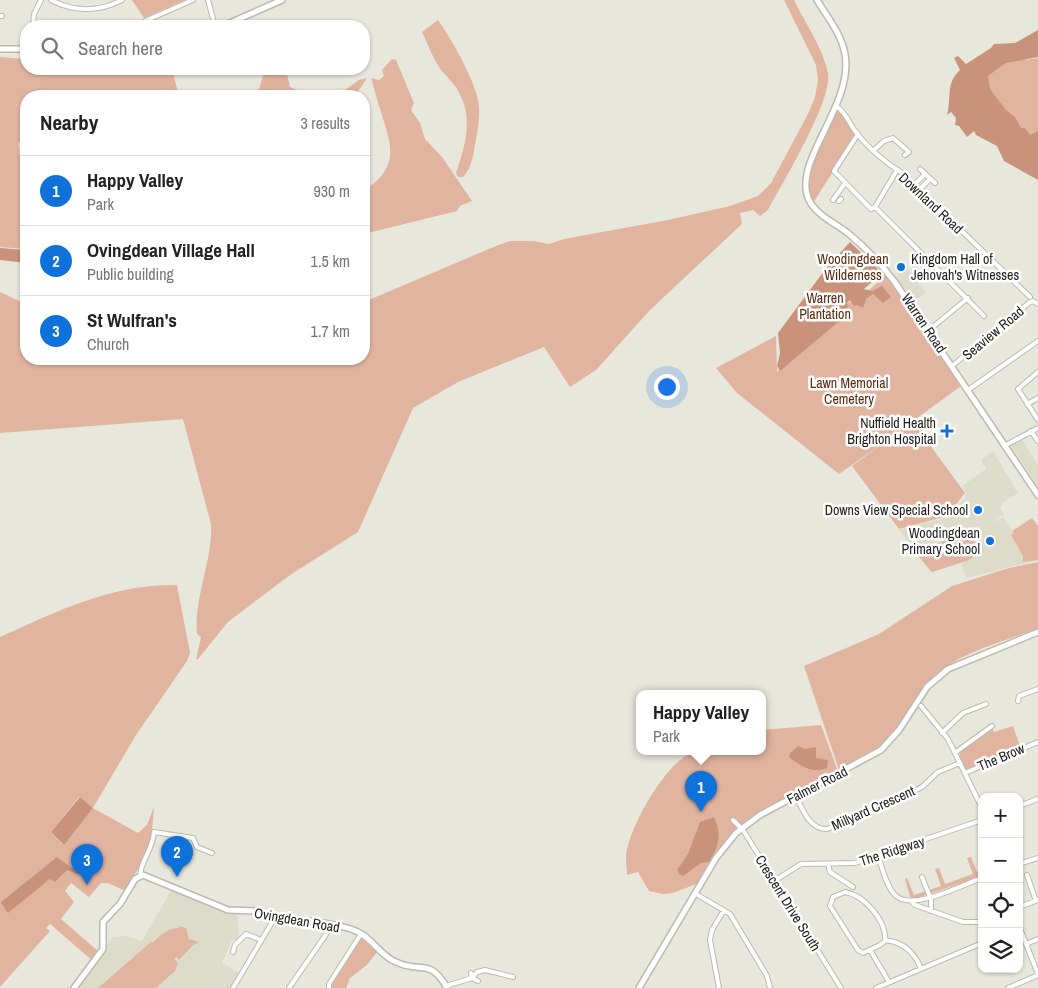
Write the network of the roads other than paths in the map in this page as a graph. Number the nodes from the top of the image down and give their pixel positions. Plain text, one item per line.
1 (41, 0) edge
2 (50, 0) edge
3 (122, 0) edge
4 (193, 0) edge
5 (208, 0) edge
6 (280, 0) edge
7 (817, 0) edge
8 (34, 20) edge
9 (147, 20) edge
10 (213, 20) edge
11 (235, 20) edge
12 (0, 49) edge
13 (20, 49) edge
14 (836, 106) junction
15 (896, 131) dead end
16 (858, 134) junction
17 (894, 138) junction
18 (874, 150) junction
19 (909, 152) dead end
20 (920, 169) dead end
21 (897, 170) junction
22 (925, 174) junction
23 (930, 179) junction
24 (845, 183) junction
25 (934, 183) dead end
26 (914, 185) junction
27 (919, 190) junction
28 (836, 196) junction
29 (833, 200) dead end
30 (841, 200) dead end
31 (875, 207) junction
32 (968, 298) junction
33 (1032, 299) junction
34 (1038, 304) edge
35 (984, 316) dead end
36 (929, 330) junction
37 (1038, 341) edge
38 (952, 366) junction
39 (1038, 372) edge
40 (968, 390) junction
41 (1038, 398) edge
42 (1026, 404) junction
43 (1038, 420) edge
44 (1038, 428) edge
45 (1031, 432) junction
46 (1038, 441) edge
47 (1004, 446) junction
48 (1038, 494) edge
49 (1038, 632) edge
50 (1038, 689) edge
51 (1018, 701) dead end
52 (986, 704) dead end
53 (921, 706) dead end
54 (992, 726) dead end
55 (942, 733) junction
56 (1038, 742) edge
57 (956, 752) junction
58 (960, 763) junction
59 (965, 773) junction
60 (796, 796) junction
61 (1038, 799) edge
62 (978, 800) edge
63 (1023, 805) edge
64 (734, 820) dead end
65 (978, 821) edge
66 (741, 828) junction
67 (212, 853) dead end
68 (878, 856) junction
69 (1038, 858) edge
70 (1023, 863) edge
71 (828, 864) junction
72 (140, 876) junction
73 (922, 877) dead end
74 (1029, 877) dead end
75 (978, 879) edge
76 (774, 880) junction
77 (852, 887) dead end
78 (696, 894) junction
79 (930, 897) junction
80 (1037, 900) edge
81 (912, 902) junction
82 (1023, 905) edge
83 (724, 910) junction
84 (931, 911) junction
85 (274, 919) junction
86 (978, 922) edge
87 (329, 926) junction
88 (361, 934) junction
89 (1023, 936) edge
90 (1038, 939) edge
91 (261, 940) junction
92 (885, 940) junction
93 (1026, 944) junction
94 (978, 946) edge
95 (870, 950) junction
96 (233, 952) dead end
97 (921, 970) junction
98 (472, 973) dead end
99 (1038, 975) edge
100 (513, 977) dead end
101 (472, 978) junction
102 (478, 980) dead end
103 (889, 982) junction
104 (446, 987) edge
105 (74, 988) edge
106 (233, 988) edge
107 (289, 988) edge
108 (328, 988) edge
109 (640, 988) edge
110 (719, 988) edge
111 (770, 988) edge
112 (841, 988) edge
113 (876, 988) edge
114 (1008, 988) edge

1 - 8 street
2 - 3 street
4 - 9 street
5 - 10 street
6 - 11 street
7 - 14 street, Warren Road
12 - 13 street
14 - 16 street, Downland Road
14 - 36 street, Warren Road
15 - 17 street
16 - 18 street, Downland Road
16 - 24 street
17 - 18 street
17 - 19 street
18 - 21 street, Downland Road
20 - 22 street
21 - 26 street, Downland Road
21 - 31 street
22 - 23 street
22 - 26 street
23 - 25 street
23 - 27 street
24 - 28 street
24 - 31 street
26 - 27 street, Downland Road
27 - 33 street, Downland Road
28 - 29 street
28 - 30 street
31 - 32 street
32 - 35 street
32 - 36 street
33 - 34 street, Downland Road
33 - 38 street, Seaview Road
36 - 38 street, Warren Road
37 - 40 street
38 - 40 street, Warren Road
39 - 42 street
40 - 47 street, Warren Road
41 - 42 street
42 - 43 street
44 - 45 street
45 - 46 street
45 - 47 street
47 - 48 street, Warren Road
49 - 60 street, Falmer Road
50 - 51 street
52 - 55 street
53 - 55 street
54 - 57 street
55 - 57 street
56 - 59 street, The Brow
57 - 58 street
58 - 59 street
58 - 60 street, Millyard Crescent
59 - 62 street
60 - 66 street, Falmer Road
61 - 63 street
64 - 66 street, Crescent Drive South
65 - 68 street, The Ridgway
66 - 76 street, Crescent Drive South
66 - 78 street, Falmer Road
67 - 72 street
68 - 71 street, The Ridgway
68 - 81 street
69 - 70 street
71 - 76 street, The Ridgway
71 - 77 street
72 - 85 street, Ovingdean Road
72 - 105 street
73 - 79 street
74 - 80 street
75 - 79 street
76 - 112 street, Crescent Drive South
78 - 83 street
78 - 109 street, Falmer Road
79 - 81 street
79 - 84 street
80 - 82 street
81 - 84 street
83 - 110 street
83 - 111 street
84 - 86 street
85 - 87 street, Ovingdean Road
85 - 91 street
87 - 88 street, Ovingdean Road
87 - 107 street
88 - 104 street, Ovingdean Road
88 - 108 street
89 - 93 street
90 - 93 street
91 - 96 street
91 - 106 street
92 - 95 street
92 - 95 street
92 - 97 street
93 - 99 street
94 - 97 street
95 - 103 street
97 - 103 street
98 - 101 street
99 - 114 street
100 - 101 street
101 - 102 street
101 - 104 street
103 - 113 street

